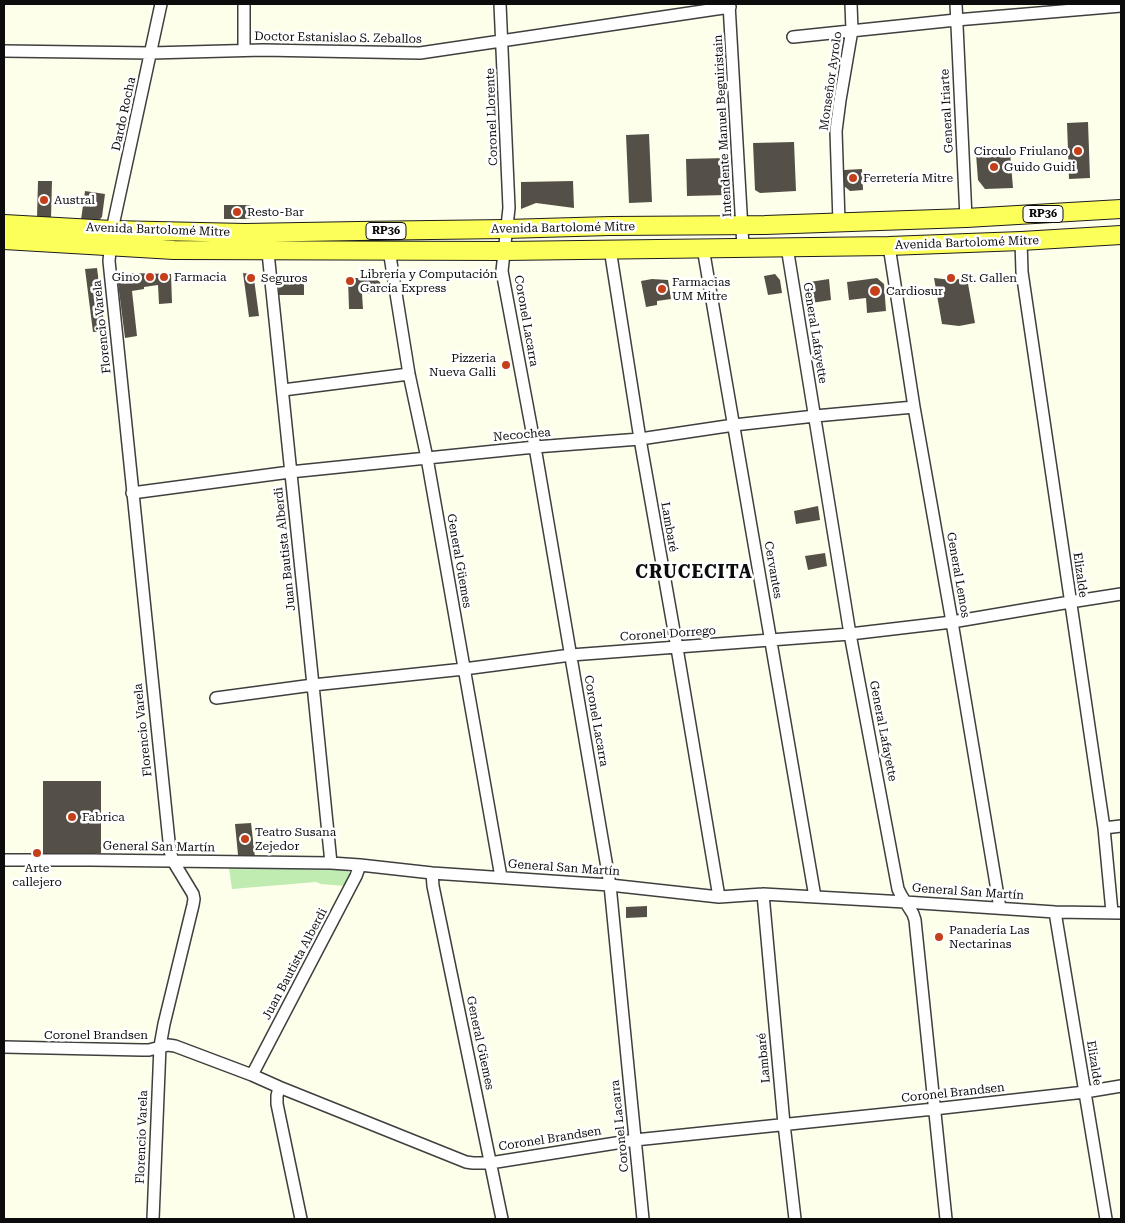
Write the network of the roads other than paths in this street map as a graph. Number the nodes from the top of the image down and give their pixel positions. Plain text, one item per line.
1 (161, 4) edge
2 (244, 4) edge
3 (500, 4) edge
4 (850, 4) edge
5 (956, 4) edge
6 (729, 5) edge
7 (1121, 6) edge
8 (956, 20) junction
9 (852, 30) junction
10 (793, 37) dead end
11 (502, 42) junction
12 (244, 50) junction
13 (4, 51) edge
14 (151, 53) junction
15 (1121, 209) edge
16 (966, 218) junction
17 (839, 222) junction
18 (4, 224) edge
19 (742, 225) junction
20 (506, 230) junction
21 (265, 232) junction
22 (1121, 235) edge
23 (111, 238) junction
24 (4, 240) edge
25 (1021, 241) junction
26 (889, 246) junction
27 (743, 247) junction
28 (787, 247) junction
29 (703, 248) junction
30 (610, 249) junction
31 (268, 250) junction
32 (389, 250) junction
33 (504, 250) junction
34 (410, 374) junction
35 (283, 390) junction
36 (914, 406) junction
37 (815, 416) junction
38 (734, 426) junction
39 (640, 438) junction
40 (535, 447) junction
41 (427, 458) junction
42 (290, 472) junction
43 (132, 493) junction
44 (1121, 594) edge
45 (1070, 602) junction
46 (952, 622) junction
47 (850, 634) junction
48 (770, 640) junction
49 (677, 648) junction
50 (571, 656) junction
51 (464, 669) junction
52 (313, 685) junction
53 (216, 698) dead end
54 (1121, 826) edge
55 (1104, 828) junction
56 (4, 860) edge
57 (173, 862) junction
58 (331, 864) junction
59 (360, 865) junction
60 (432, 873) junction
61 (500, 877) junction
62 (610, 885) junction
63 (763, 894) junction
64 (719, 897) junction
65 (815, 897) junction
66 (905, 902) junction
67 (1000, 908) junction
68 (1055, 912) junction
69 (1116, 913) edge
70 (160, 1046) junction
71 (4, 1047) edge
72 (252, 1075) junction
73 (1121, 1086) edge
74 (279, 1087) junction
75 (1085, 1092) junction
76 (934, 1109) junction
77 (784, 1124) junction
78 (635, 1140) junction
79 (490, 1162) junction
80 (153, 1219) edge
81 (301, 1219) edge
82 (502, 1219) edge
83 (643, 1219) edge
84 (795, 1219) edge
85 (946, 1219) edge
86 (1106, 1219) edge

1 - 14 street, Dardo Rocha
2 - 12 street
3 - 11 street, Coronel Llorente
4 - 9 street, Monseñor Ayrolo
5 - 8 street, General Iriarte
6 - 11 street, Doctor Estanislao S. Zeballos
6 - 19 street, Intendente Manuel Beguiristain
7 - 8 street
8 - 9 street
8 - 16 street, General Iriarte
9 - 10 street
9 - 17 street, Monseñor Ayrolo
11 - 12 street, Doctor Estanislao S. Zeballos
11 - 20 street, Coronel Llorente
12 - 14 street, Doctor Estanislao S. Zeballos
13 - 14 street, Doctor Estanislao S. Zeballos
14 - 23 street, Dardo Rocha
15 - 16 main road, Avenida Bartolomé Mitre / RP36
16 - 17 main road, Avenida Bartolomé Mitre / RP36
17 - 19 main road, Avenida Bartolomé Mitre / RP36
18 - 23 main road, Avenida Bartolomé Mitre / RP36
19 - 20 main road, Avenida Bartolomé Mitre / RP36
19 - 27 street, Intendente Manuel Beguiristain
20 - 21 main road, Avenida Bartolomé Mitre / RP36
20 - 33 street, Coronel Lacarra
21 - 23 main road, Avenida Bartolomé Mitre / RP36
21 - 31 street, Juan Bautista Alberdi
22 - 25 main road, Avenida Bartolomé Mitre / RP36
23 - 24 main road, Avenida Bartolomé Mitre / RP36
23 - 31 main road, Avenida Bartolomé Mitre / RP36
23 - 43 street, Florencio Varela
25 - 26 main road, Avenida Bartolomé Mitre / RP36
25 - 45 street, Elizalde
26 - 28 main road, Avenida Bartolomé Mitre / RP36
26 - 36 street, General Lemos
27 - 28 main road, Avenida Bartolomé Mitre / RP36
27 - 29 main road, Avenida Bartolomé Mitre / RP36
28 - 37 street, General Lafayette
29 - 30 main road, Avenida Bartolomé Mitre / RP36
29 - 38 street, Cervantes
30 - 33 main road, Avenida Bartolomé Mitre / RP36
30 - 39 street, Lambaré
31 - 32 main road, Avenida Bartolomé Mitre / RP36
31 - 35 street, Juan Bautista Alberdi
32 - 33 main road, Avenida Bartolomé Mitre / RP36
32 - 34 street, General Güemes
33 - 40 street, Coronel Lacarra
34 - 35 street
34 - 41 street, General Güemes
35 - 42 street, Juan Bautista Alberdi
36 - 37 street, Necochea
36 - 46 street, General Lemos
37 - 38 street, Necochea
37 - 47 street, General Lafayette
38 - 39 street, Necochea
38 - 48 street, Cervantes
39 - 40 street, Necochea
39 - 49 street, Lambaré
40 - 41 street, Necochea
40 - 50 street, Coronel Lacarra
41 - 42 street, Necochea
41 - 51 street, General Güemes
42 - 43 street, Necochea
42 - 52 street, Juan Bautista Alberdi
43 - 57 street, Florencio Varela
44 - 45 street, Coronel Dorrego
45 - 46 street, Coronel Dorrego
45 - 55 street, Elizalde
46 - 47 street, Coronel Dorrego
46 - 67 street, General Lemos
47 - 48 street, Coronel Dorrego
47 - 66 street, General Lafayette
48 - 49 street, Coronel Dorrego
48 - 65 street, Cervantes
49 - 50 street, Coronel Dorrego
49 - 64 street, Lambaré
50 - 51 street, Coronel Dorrego
50 - 62 street, Coronel Lacarra
51 - 52 street, Coronel Dorrego
51 - 61 street, General Güemes
52 - 53 street, Coronel Dorrego
52 - 58 street, Juan Bautista Alberdi
54 - 55 street
55 - 69 street, Elizalde
56 - 57 street, General San Martín
57 - 58 street, General San Martín
57 - 70 street, Florencio Varela
58 - 59 street, General San Martín
59 - 60 street, General San Martín
59 - 72 street, Juan Bautista Alberdi
60 - 61 street, General San Martín
60 - 79 street, General Güemes
61 - 62 street, General San Martín
62 - 64 street, General San Martín
62 - 78 street, Coronel Lacarra
63 - 64 street, General San Martín
63 - 65 street, General San Martín
63 - 77 street, Lambaré
65 - 66 street, General San Martín
66 - 67 street, General San Martín
66 - 76 street, General Lafayette
67 - 68 street, General San Martín
68 - 69 street, General San Martín
68 - 75 street, Elizalde
70 - 71 street, Coronel Brandsen
70 - 72 street, Coronel Brandsen
70 - 80 street, Florencio Varela
72 - 74 street, Coronel Brandsen
73 - 75 street, Coronel Brandsen
74 - 79 street, Coronel Brandsen
74 - 81 street
75 - 76 street, Coronel Brandsen
75 - 86 street, Elizalde
76 - 77 street, Coronel Brandsen
76 - 85 street, General Lafayette
77 - 78 street, Coronel Brandsen
77 - 84 street, Lambaré
78 - 79 street, Coronel Brandsen
78 - 83 street, Coronel Lacarra
79 - 82 street, General Güemes

